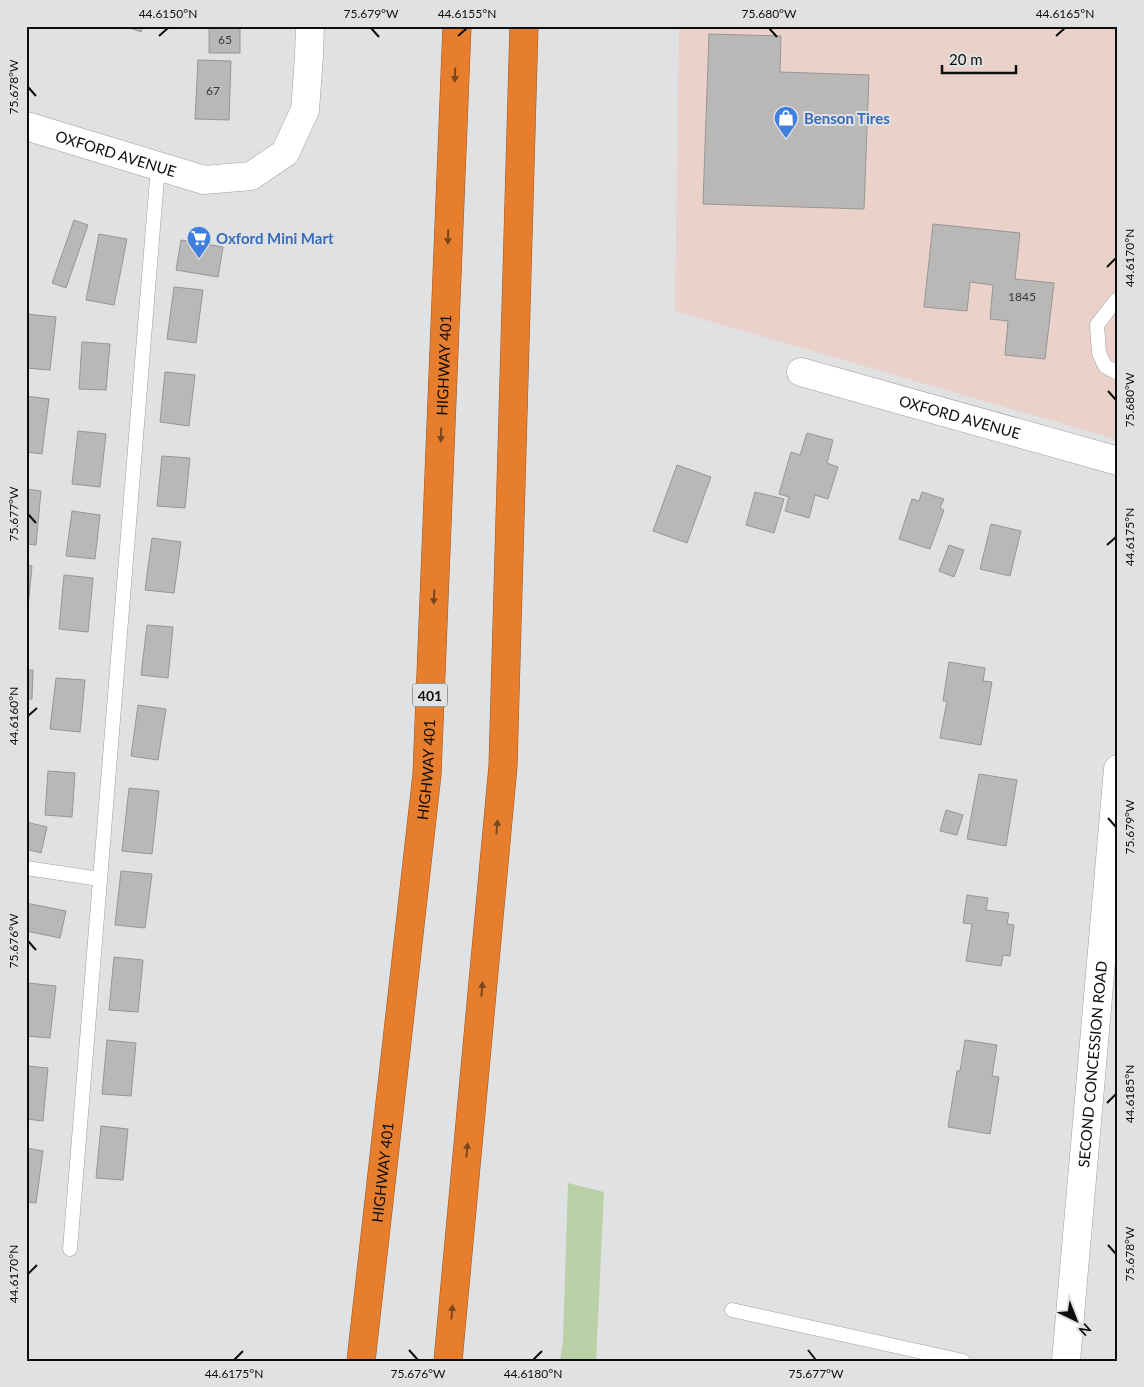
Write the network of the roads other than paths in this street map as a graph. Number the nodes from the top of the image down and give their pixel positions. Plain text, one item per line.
1 (310, 26) edge
2 (457, 26) edge
3 (524, 26) edge
4 (26, 126) edge
5 (158, 166) junction
6 (1118, 300) edge
7 (801, 372) dead end
8 (1118, 374) edge
9 (1118, 460) edge
10 (1118, 769) edge
11 (26, 868) edge
12 (100, 880) junction
13 (70, 1249) dead end
14 (732, 1310) dead end
15 (361, 1361) edge
16 (448, 1361) edge
17 (963, 1361) edge
18 (1066, 1361) edge

1 - 5 street, OXFORD AVENUE
2 -> 15 highway, HIGHWAY 401 / 401
16 -> 3 highway
4 - 5 street, OXFORD AVENUE
5 - 12 lane
6 - 8 lane
7 - 9 street, OXFORD AVENUE
10 - 18 street, SECOND CONCESSION ROAD
11 - 12 lane
12 - 13 lane
14 - 17 lane

